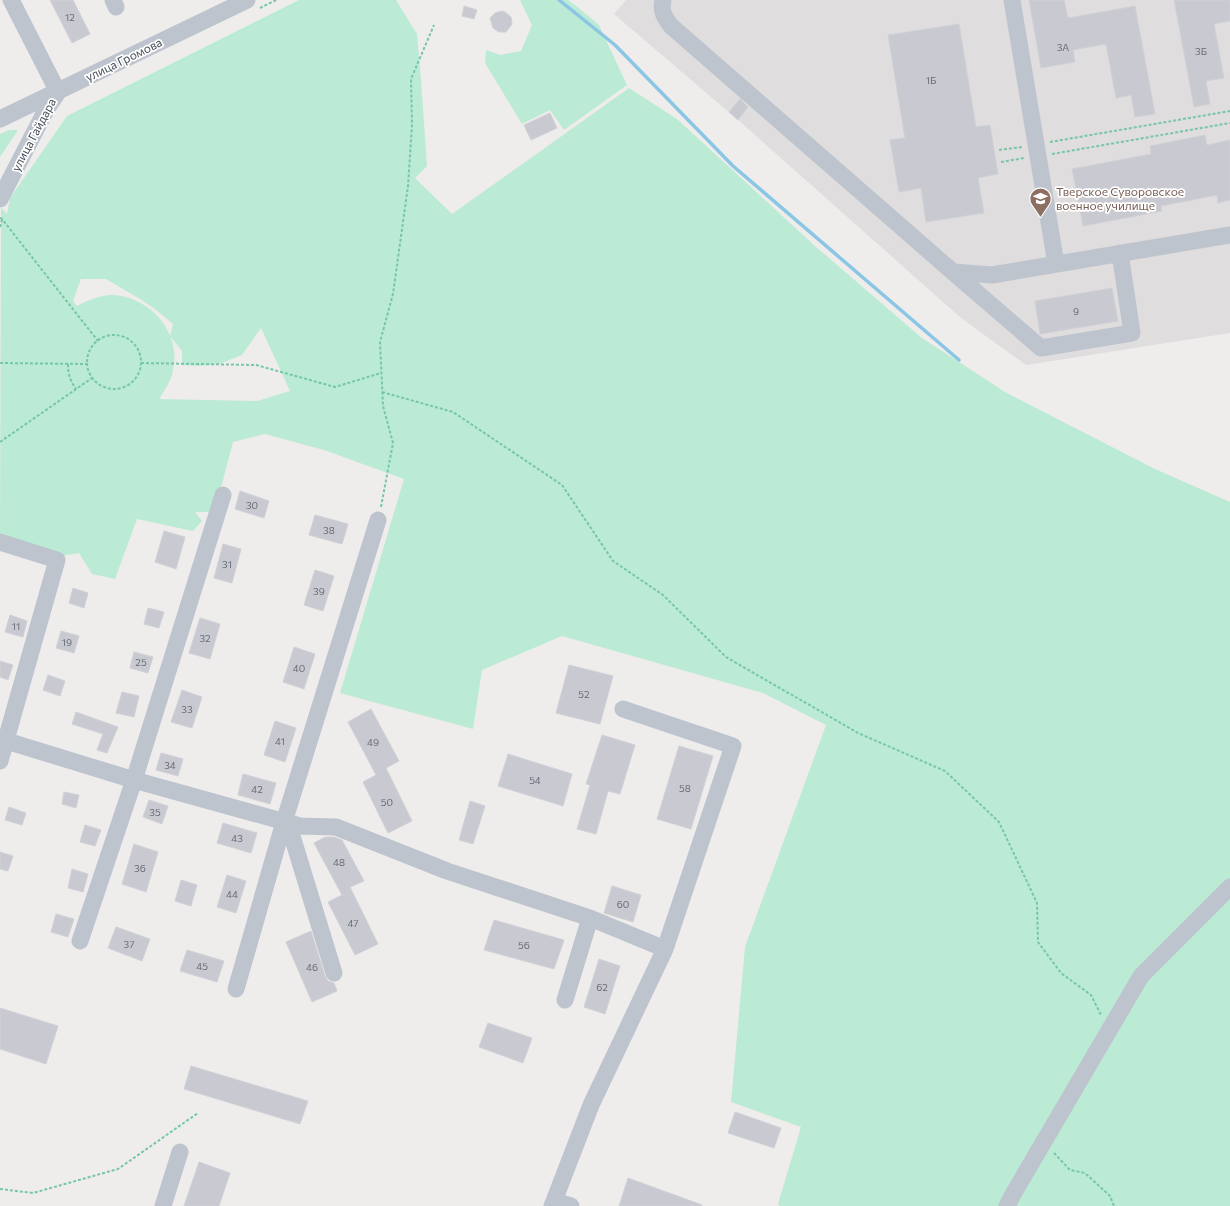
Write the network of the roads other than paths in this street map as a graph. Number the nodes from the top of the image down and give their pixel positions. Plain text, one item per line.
1 (11, 0) edge
2 (247, 0) edge
3 (663, 0) edge
4 (1012, 0) edge
5 (58, 92) junction
6 (0, 119) edge
7 (0, 199) edge
8 (1230, 235) edge
9 (1120, 254) junction
10 (1056, 264) junction
11 (953, 272) junction
12 (223, 495) dead end
13 (378, 520) road end
14 (0, 542) edge
15 (623, 709) dead end
16 (3, 740) edge
17 (0, 761) edge
18 (134, 780) junction
19 (286, 822) junction
20 (1230, 887) edge
21 (590, 918) junction
22 (80, 941) dead end
23 (665, 949) junction
24 (334, 973) dead end
25 (236, 989) dead end
26 (565, 1000) dead end
27 (180, 1152) dead end
28 (553, 1203) edge
29 (163, 1206) edge
30 (571, 1206) edge
31 (1007, 1206) edge

1 - 5 street
2 - 5 street, улица Громова
3 - 11 street
4 - 10 street
5 - 6 street, улица Громова
5 - 7 street, улица Гайдара
8 - 9 street
9 - 10 street
9 - 11 street
10 - 11 street
12 - 18 street
13 - 19 street
14 - 16 street
15 - 23 street
16 - 17 street
16 - 18 street
18 - 19 street
18 - 22 street
19 - 21 street
19 - 24 street
19 - 25 street
20 - 31 street
21 - 23 street
21 - 26 street
23 - 28 street
27 - 29 street
28 - 30 street

